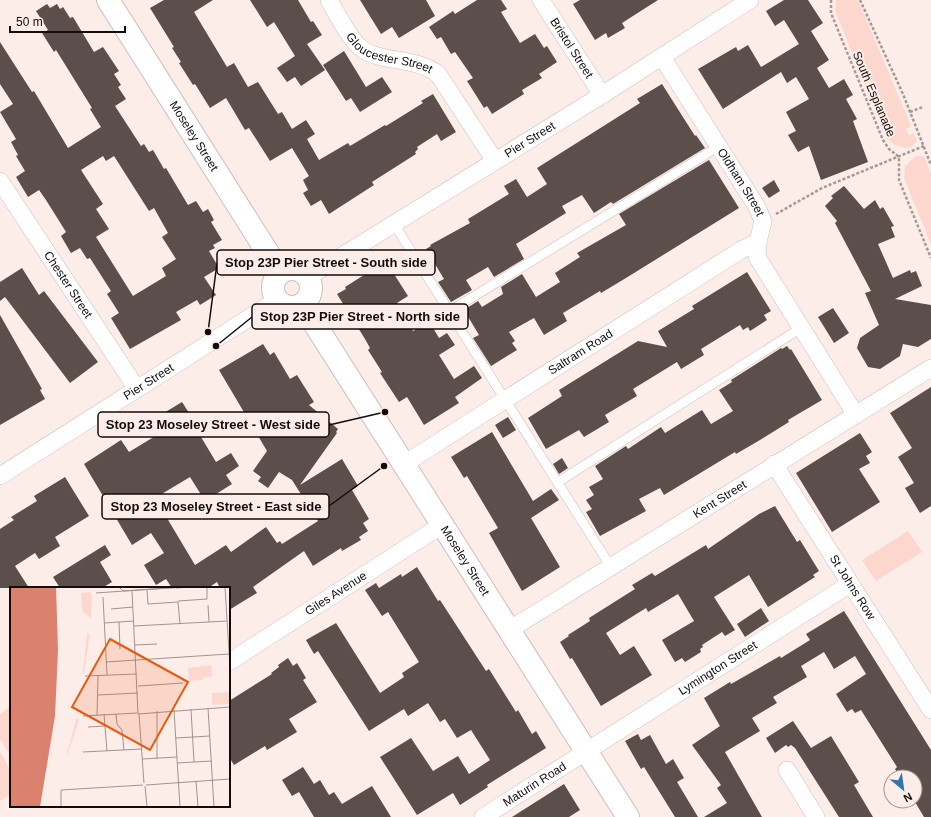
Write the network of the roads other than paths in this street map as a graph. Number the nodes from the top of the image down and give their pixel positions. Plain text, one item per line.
1 (108, 0) edge
2 (328, 0) edge
3 (541, 0) edge
4 (750, 0) edge
5 (662, 57) junction
6 (602, 95) junction
7 (718, 147) junction
8 (495, 161) junction
9 (0, 181) edge
10 (394, 224) junction
11 (758, 242) junction
12 (280, 272) junction
13 (308, 277) junction
14 (277, 300) junction
15 (302, 304) junction
16 (450, 312) junction
17 (801, 328) junction
18 (931, 368) edge
19 (137, 389) junction
20 (506, 399) junction
21 (856, 415) junction
22 (404, 464) junction
23 (774, 464) junction
24 (0, 476) edge
25 (558, 482) junction
26 (442, 525) junction
27 (611, 566) junction
28 (850, 584) junction
29 (509, 630) junction
30 (230, 661) edge
31 (931, 710) edge
32 (586, 752) junction
33 (786, 770) dead end
34 (483, 817) edge
35 (628, 817) edge
36 (816, 817) edge

1 - 12 street, Moseley Street
2 - 8 street, Gloucester Street
3 - 6 street, Bristol Street
4 - 5 street, Pier Street
5 - 6 street, Pier Street
5 - 7 street, Oldham Street
6 - 8 street, Pier Street
7 - 11 street, Oldham Street
7 - 16 lane
8 - 10 street, Pier Street
9 - 19 street, Chester Street
10 - 13 street, Pier Street
10 - 16 lane
11 - 17 street, Oldham Street
11 - 20 street, Saltram Road
12 - 13 street
12 - 14 street
13 - 15 street
14 - 15 street
14 - 19 street, Pier Street
15 - 22 street, Moseley Street
16 - 20 lane
17 - 21 street, Oldham Street
17 - 25 lane
18 - 21 street, Kent Street
19 - 24 street, Pier Street
20 - 22 street, Saltram Road
20 - 25 lane
21 - 23 street, Kent Street
22 - 26 street, Moseley Street
23 - 27 street, Kent Street
23 - 28 street, St Johns Row
25 - 27 lane
26 - 29 street, Moseley Street
26 - 30 street, Giles Avenue
27 - 29 street, Kent Street
28 - 31 street, St Johns Row
28 - 32 street, Lymington Street
29 - 32 street, Moseley Street
32 - 34 street, Maturin Road
32 - 35 street, Moseley Street
33 - 36 street

